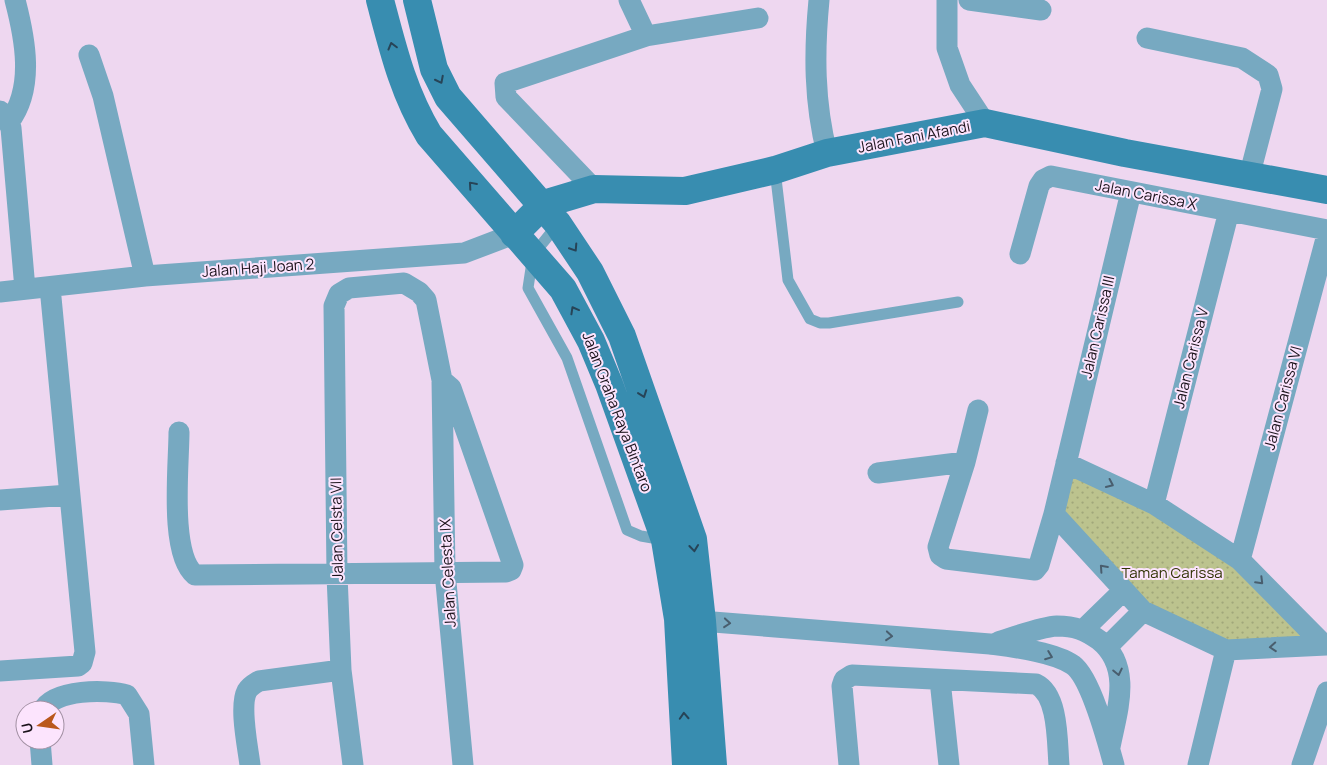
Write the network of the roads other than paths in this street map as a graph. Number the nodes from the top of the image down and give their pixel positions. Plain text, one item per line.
1 (15, 0) edge
2 (380, 0) edge
3 (417, 0) edge
4 (629, 0) edge
5 (820, 0) edge
6 (947, 0) edge
7 (969, 0) edge
8 (1040, 10) dead end
9 (758, 18) dead end
10 (646, 36) junction
11 (1147, 38) dead end
12 (88, 55) dead end
13 (4, 116) edge
14 (985, 123) junction
15 (827, 153) junction
16 (776, 170) junction
17 (1249, 177) junction
18 (594, 189) junction
19 (1327, 190) edge
20 (1131, 192) junction
21 (1229, 211) junction
22 (551, 214) junction
23 (1327, 230) edge
24 (514, 234) junction
25 (1327, 235) edge
26 (1020, 254) dead end
27 (533, 255) junction
28 (145, 276) junction
29 (50, 287) junction
30 (26, 289) junction
31 (0, 292) edge
32 (339, 294) joint
33 (958, 302) dead end
34 (442, 380) junction
35 (978, 410) dead end
36 (179, 432) dead end
37 (965, 462) junction
38 (1066, 463) junction
39 (878, 472) dead end
40 (69, 495) junction
41 (0, 500) edge
42 (1154, 504) junction
43 (1054, 514) junction
44 (1240, 560) junction
45 (445, 572) junction
46 (337, 575) junction
47 (1124, 590) junction
48 (1143, 611) junction
49 (690, 620) junction
50 (1084, 629) junction
51 (990, 644) junction
52 (1324, 644) edge
53 (1107, 647) junction
54 (1226, 650) junction
55 (342, 670) junction
56 (0, 671) edge
57 (940, 680) junction
58 (1327, 692) edge
59 (54, 700) edge
60 (41, 750) edge
61 (1112, 756) edge
62 (42, 765) edge
63 (144, 765) edge
64 (250, 765) edge
65 (353, 765) edge
66 (463, 765) edge
67 (686, 765) edge
68 (713, 765) edge
69 (849, 765) edge
70 (949, 765) edge
71 (1059, 765) edge
72 (1198, 765) edge
73 (1302, 765) edge

1 - 13 street
24 -> 2 main road, Jalan Graha Raya Bintaro
3 -> 22 main road, Jalan Graha Raya Bintaro
4 - 10 street
5 - 15 street
6 - 14 street
7 - 8 street
9 - 10 street
10 - 18 street
11 - 17 street
12 - 28 street
13 - 30 street
14 - 15 main road, Jalan Fani Afandi
14 - 17 main road, Jalan Fani Afandi
15 - 16 main road, Jalan Fani Afandi
16 - 18 main road, Jalan Fani Afandi
16 - 33 lane
17 - 19 main road, Jalan Fani Afandi
18 - 22 main road, Jalan Fani Afandi
20 - 21 street, Jalan Carissa X
20 - 26 street, Jalan Carissa X
20 - 38 street, Jalan Carissa III
21 - 23 street, Jalan Carissa X
21 - 42 street, Jalan Carissa V
22 - 24 main road, Jalan Fani Afandi
22 - 27 lane
22 -> 49 main road, Jalan Graha Raya Bintaro
24 - 27 main road, Jalan Graha Raya Bintaro
24 - 28 street, Jalan Haji Joan 2
25 - 44 street, Jalan Carissa VI
27 - 49 main road, Jalan Graha Raya Bintaro
28 - 29 street, Jalan Haji Joan 2
29 - 30 street, Jalan Haji Joan 2
29 - 40 street
30 - 31 street, Jalan Haji Joan 2
32 - 34 street, Jalan Celesta IX
32 - 46 street, Jalan Celsta VII
34 - 45 street, Jalan Celesta IX
34 - 45 street, Jalan Celesta IX
35 - 37 street
36 - 46 street
37 - 39 street
37 - 43 street, Jalan Carissa III
38 -> 42 street
38 - 43 street, Jalan Carissa III
40 - 41 street
40 - 56 street
42 - 44 street
47 -> 43 street
44 -> 52 street
45 - 46 street
45 - 66 street, Jalan Celesta IX
46 - 55 street, Jalan Celsta VII
47 - 48 street
47 - 50 street
48 - 53 street
48 - 54 street
49 -> 51 street
67 -> 49 main road, Jalan Graha Raya Bintaro
49 - 68 main road, Jalan Graha Raya Bintaro
50 - 51 street
50 - 53 street
51 -> 61 street
52 -> 54 street
53 -> 61 street
54 - 72 street
55 - 64 street
55 - 65 street, Jalan Celsta VII
57 - 69 street
57 - 70 street
57 - 71 street
58 - 73 street
59 - 63 street
60 - 62 street

